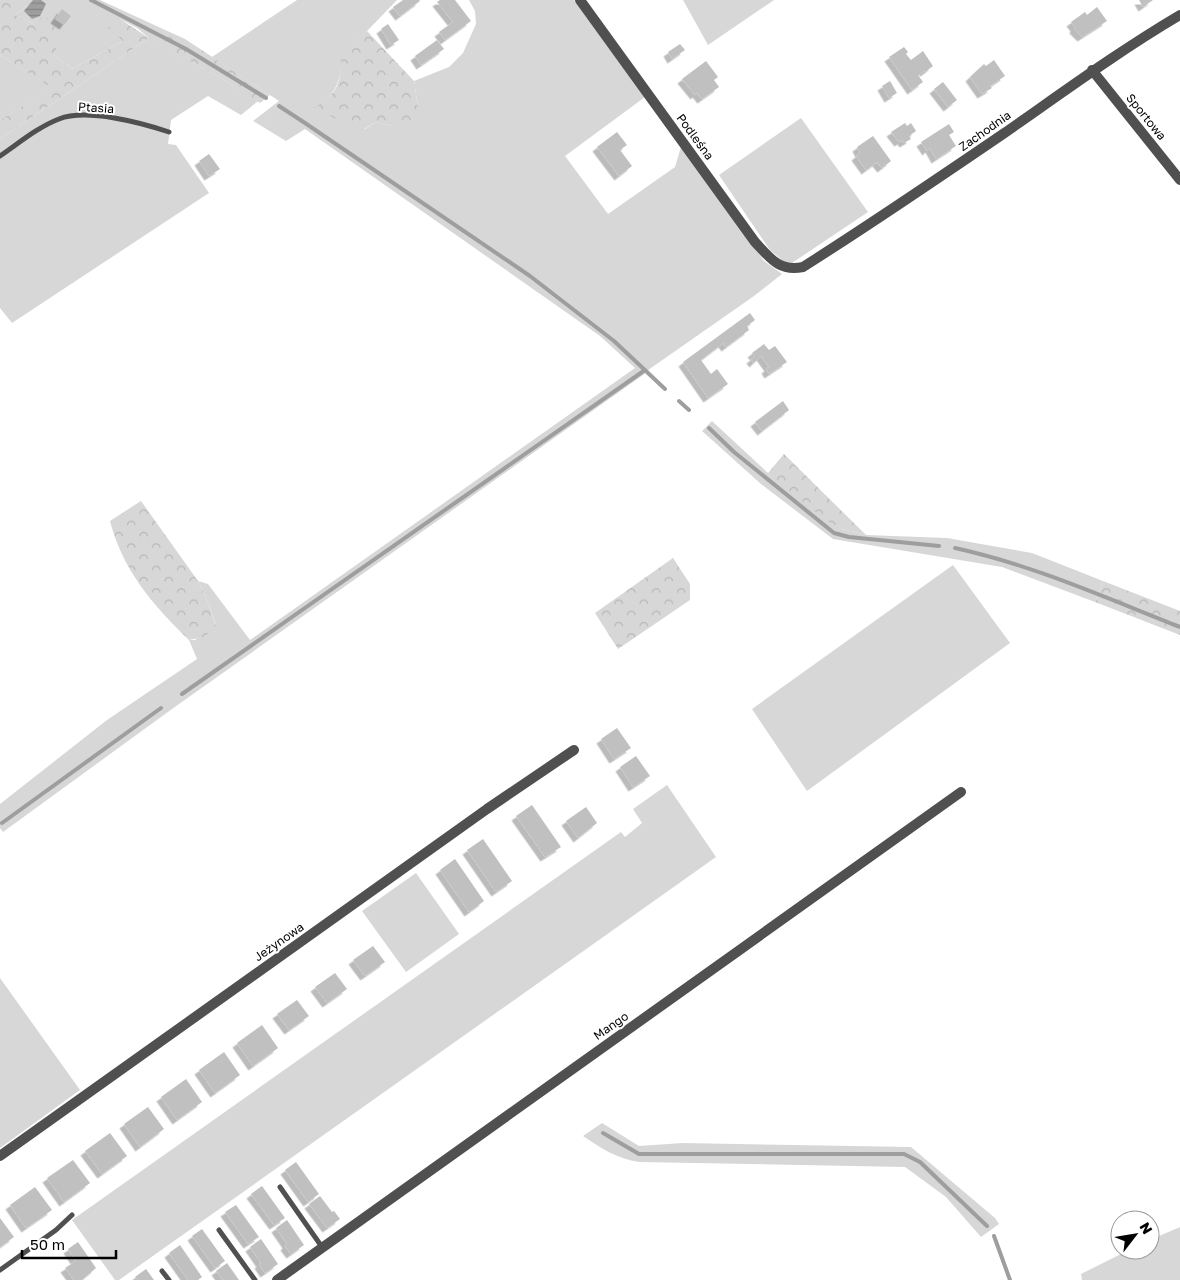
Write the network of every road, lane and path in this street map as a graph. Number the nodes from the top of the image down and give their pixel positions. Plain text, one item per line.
1 (580, 0) edge
2 (1180, 15) edge
3 (1092, 70) junction
4 (170, 132) dead end
5 (0, 156) edge
6 (1180, 180) edge
7 (804, 267) joint
8 (574, 750) dead end
9 (961, 792) dead end
10 (0, 1156) edge
11 (280, 1187) dead end
12 (72, 1215) dead end
13 (219, 1230) dead end
14 (322, 1247) junction
15 (0, 1270) edge
16 (162, 1271) dead end
17 (169, 1280) edge
18 (256, 1280) edge
19 (277, 1280) edge

1 - 7 street, Podleśna
2 - 3 street, Zachodnia
3 - 6 street, Sportowa
3 - 7 street, Zachodnia
4 - 5 lane, Ptasia
8 - 10 street, Jeżynowa
9 - 14 street, Mango
11 - 14 lane
12 - 15 lane
13 - 18 lane
14 - 19 street, Mango
16 - 17 lane

